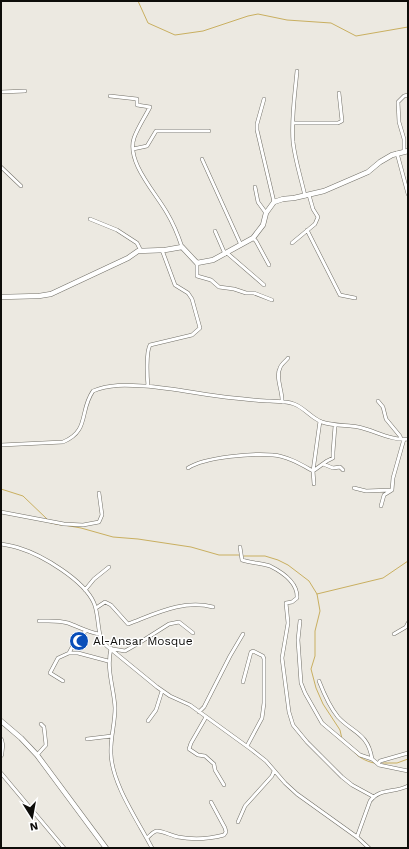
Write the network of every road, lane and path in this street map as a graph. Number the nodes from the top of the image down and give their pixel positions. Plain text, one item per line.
1 (297, 71) dead end
2 (26, 91) dead end
3 (1, 92) edge
4 (339, 93) dead end
5 (408, 95) edge
6 (110, 96) dead end
7 (264, 99) dead end
8 (293, 124) junction
9 (209, 130) dead end
10 (133, 149) junction
11 (406, 151) edge
12 (397, 153) junction
13 (202, 159) dead end
14 (1, 167) edge
15 (21, 186) dead end
16 (255, 187) dead end
17 (408, 194) edge
18 (307, 195) junction
19 (274, 202) junction
20 (266, 213) junction
21 (90, 219) dead end
22 (307, 230) junction
23 (215, 231) dead end
24 (253, 238) junction
25 (292, 243) dead end
26 (241, 245) junction
27 (182, 247) junction
28 (162, 250) junction
29 (141, 251) junction
30 (226, 254) junction
31 (197, 263) junction
32 (269, 265) dead end
33 (264, 285) dead end
34 (1, 297) edge
35 (355, 298) dead end
36 (272, 300) dead end
37 (288, 358) dead end
38 (148, 386) junction
39 (378, 401) dead end
40 (282, 402) junction
41 (320, 421) junction
42 (335, 426) junction
43 (404, 439) edge
44 (1, 444) edge
45 (323, 464) junction
46 (188, 468) dead end
47 (343, 470) dead end
48 (314, 471) junction
49 (314, 484) dead end
50 (354, 488) dead end
51 (392, 490) junction
52 (99, 493) dead end
53 (381, 506) dead end
54 (1, 512) edge
55 (1, 544) edge
56 (240, 547) dead end
57 (109, 567) dead end
58 (85, 590) junction
59 (213, 607) dead end
60 (96, 608) junction
61 (39, 621) dead end
62 (300, 621) dead end
63 (408, 623) edge
64 (86, 631) junction
65 (193, 633) dead end
66 (99, 634) junction
67 (243, 634) dead end
68 (394, 634) dead end
69 (111, 648) junction
70 (69, 653) junction
71 (108, 661) junction
72 (63, 681) dead end
73 (318, 681) dead end
74 (243, 682) dead end
75 (162, 691) junction
76 (199, 712) junction
77 (206, 717) junction
78 (1, 721) edge
79 (148, 721) dead end
80 (41, 724) dead end
81 (112, 736) junction
82 (88, 739) dead end
83 (1, 740) edge
84 (247, 746) junction
85 (408, 754) edge
86 (1, 755) edge
87 (37, 755) junction
88 (372, 759) junction
89 (378, 764) junction
90 (274, 771) junction
91 (408, 771) edge
92 (1, 773) edge
93 (224, 786) dead end
94 (408, 786) edge
95 (374, 797) junction
96 (211, 802) dead end
97 (238, 822) dead end
98 (357, 837) junction
99 (147, 838) junction
100 (61, 847) edge
101 (106, 848) edge
102 (152, 848) edge
103 (369, 848) edge

1 - 8 street
2 - 3 street
4 - 8 street
5 - 11 street
6 - 10 street
7 - 19 street
8 - 18 street
9 - 10 street
10 - 27 street
11 - 12 street
12 - 17 street
12 - 18 street
13 - 26 street
14 - 15 street
16 - 20 street
18 - 19 street
18 - 22 street
19 - 20 street
20 - 24 street
21 - 29 street
22 - 25 street
22 - 35 street
23 - 30 street
24 - 26 street
24 - 32 street
26 - 30 street
27 - 28 street
27 - 31 street
28 - 29 street
28 - 38 street
29 - 34 street
30 - 31 street
30 - 33 street
31 - 36 street
37 - 40 street
38 - 40 street
38 - 44 street
39 - 43 street
40 - 41 street
41 - 42 street
41 - 48 street
42 - 43 street
42 - 45 street
43 - 51 street
45 - 47 street
45 - 48 street
46 - 48 street
48 - 49 street
50 - 51 street
51 - 53 street
52 - 54 street
55 - 58 street
56 - 95 street
57 - 58 street
58 - 60 street
59 - 60 street
60 - 66 street
61 - 64 street
62 - 88 street
63 - 68 street
64 - 66 street
64 - 70 street
65 - 69 street
66 - 69 street
67 - 76 street
69 - 71 street
69 - 75 street
70 - 71 street
70 - 72 street
71 - 81 street
73 - 88 street
74 - 84 street
75 - 76 street
75 - 79 street
76 - 77 street
77 - 84 street
77 - 93 street
78 - 87 street
80 - 87 street
81 - 82 street
81 - 99 street
83 - 86 street
84 - 90 street
85 - 89 street
87 - 101 street
88 - 89 street
89 - 91 street
90 - 97 street
90 - 98 street
92 - 100 street
94 - 95 street
95 - 98 street
96 - 99 street
98 - 103 street
99 - 102 street

